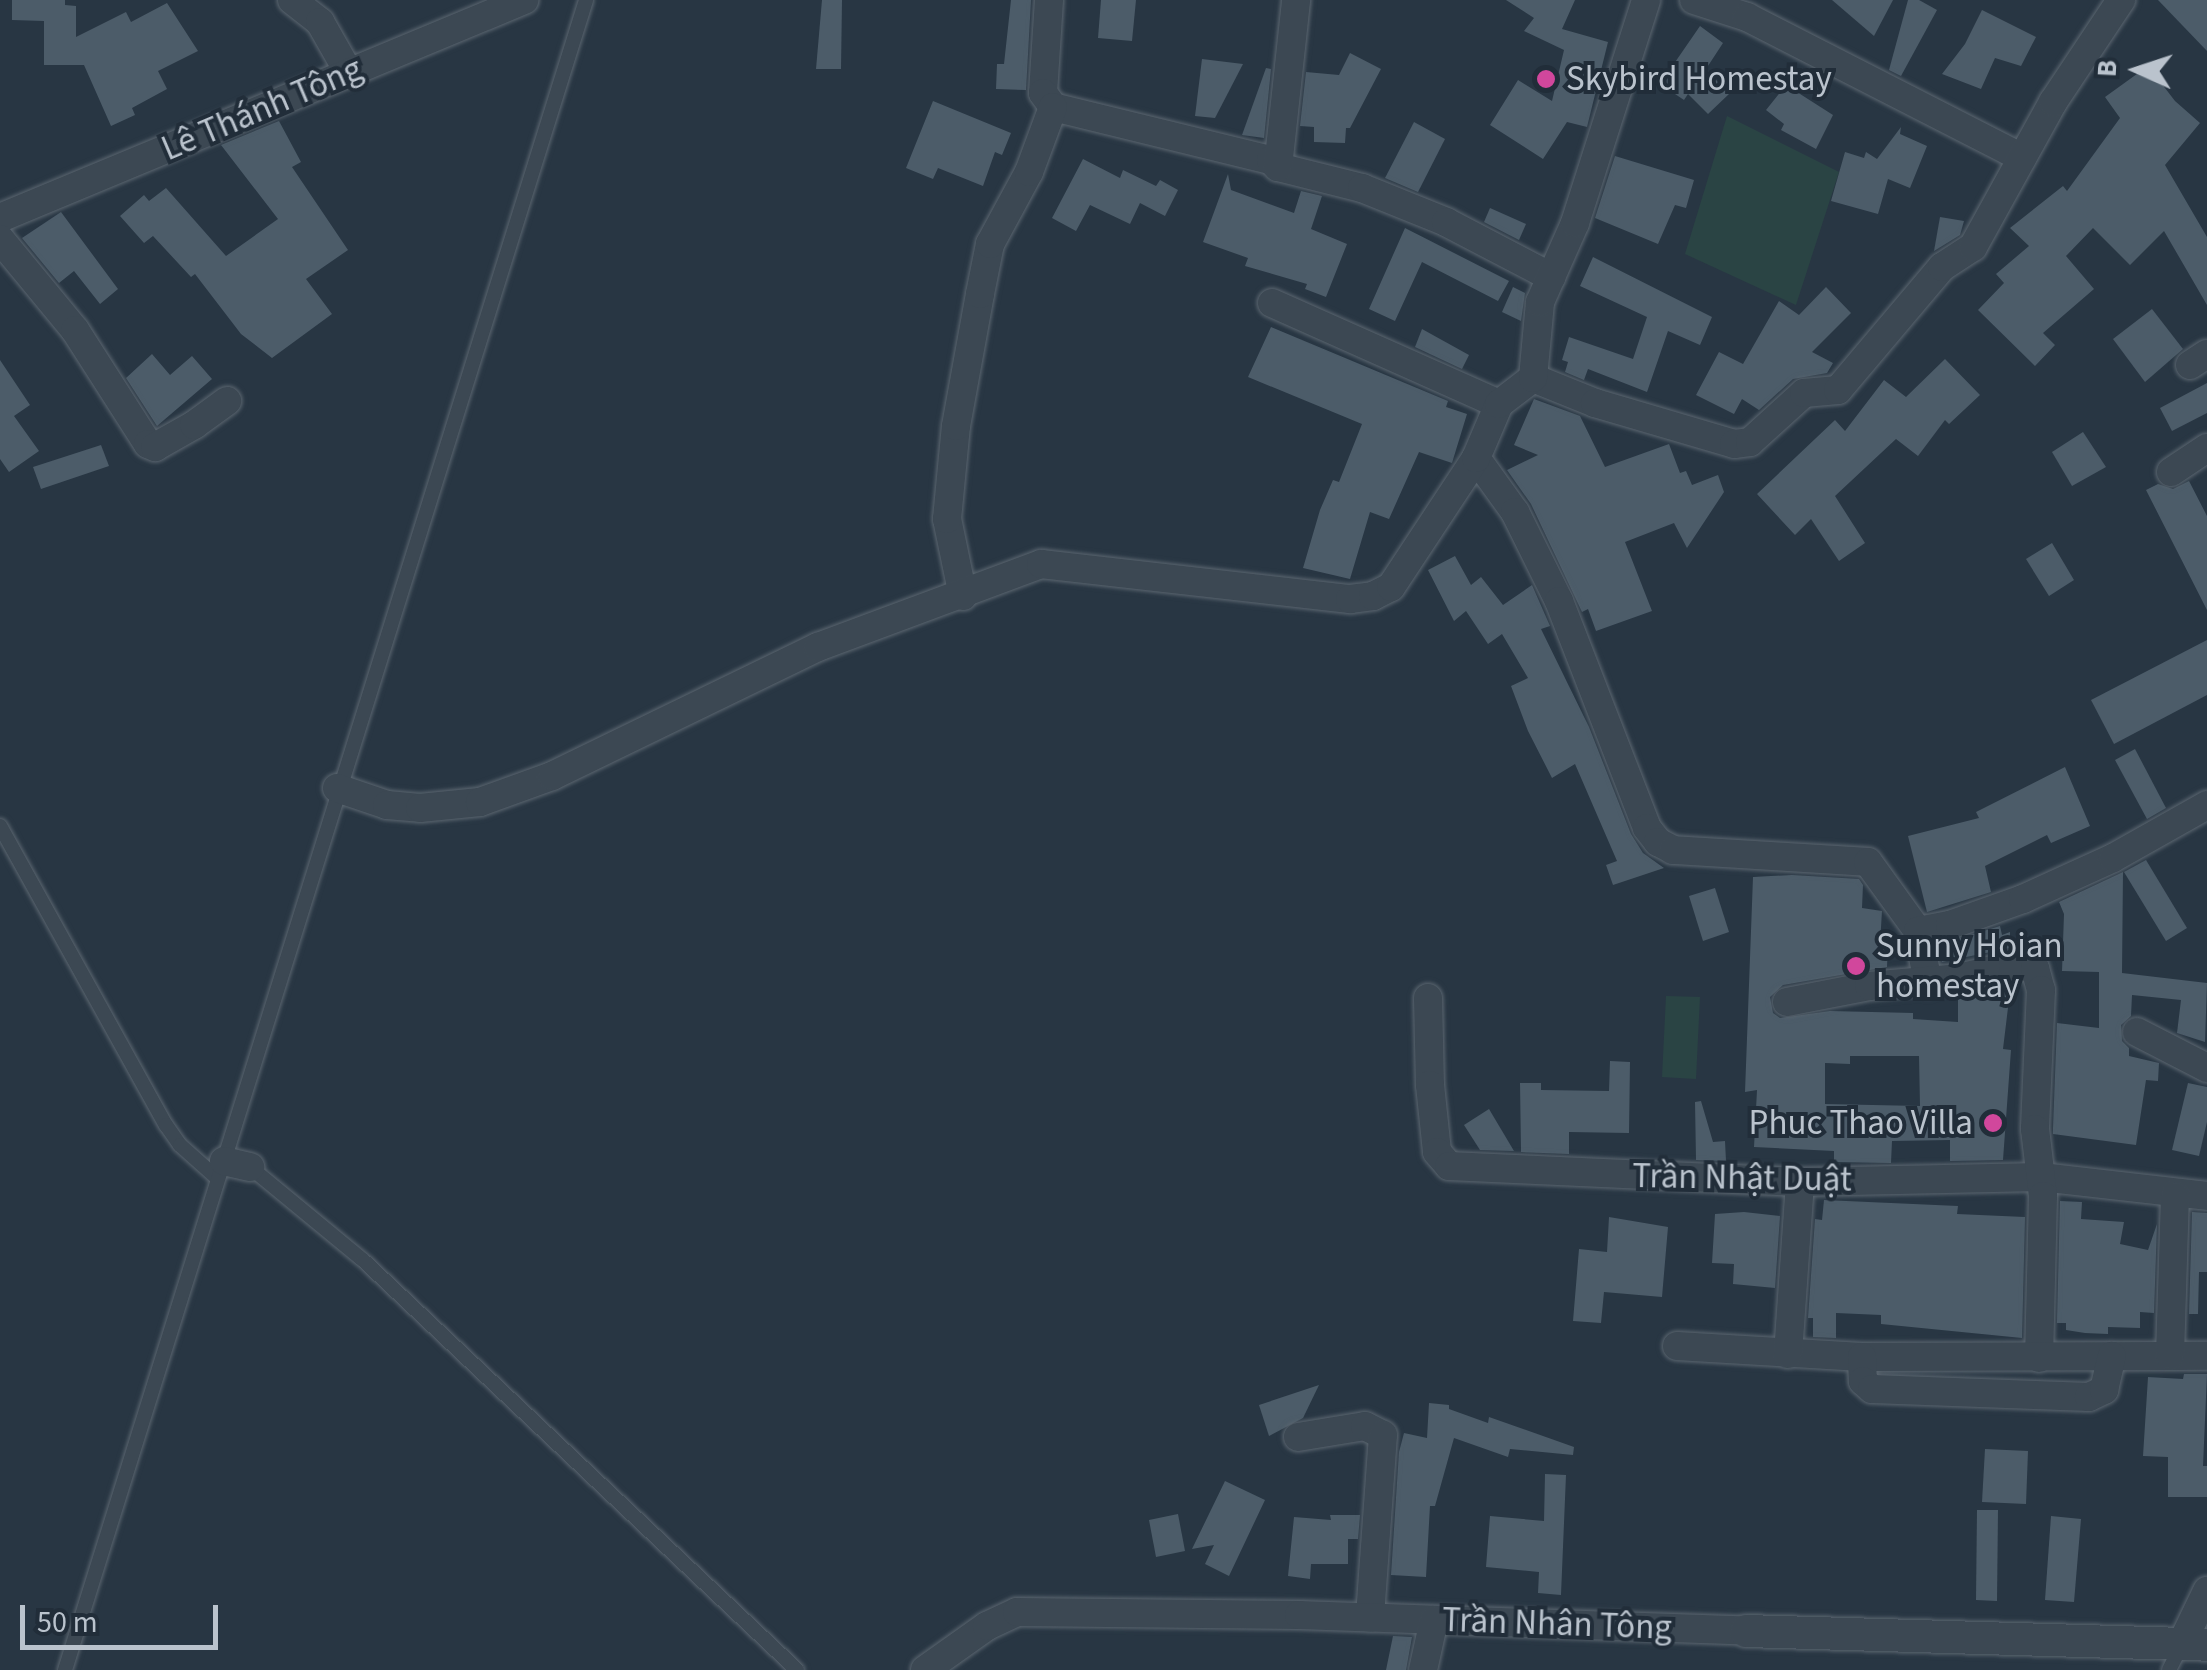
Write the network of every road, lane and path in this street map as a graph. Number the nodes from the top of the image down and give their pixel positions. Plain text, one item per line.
1 (292, 0) edge
2 (524, 0) edge
3 (586, 0) edge
4 (1049, 0) edge
5 (1296, 0) edge
6 (1646, 0) edge
7 (1694, 0) edge
8 (2121, 0) edge
9 (1751, 9) edge
10 (350, 72) junction
11 (1053, 107) junction
12 (2022, 158) junction
13 (1278, 167) junction
14 (0, 218) edge
15 (0, 239) edge
16 (1550, 277) junction
17 (1272, 304) dead end
18 (1534, 378) junction
19 (227, 401) dead end
20 (1499, 404) junction
21 (2207, 448) edge
22 (1476, 458) junction
23 (2171, 472) dead end
24 (963, 596) junction
25 (337, 788) junction
26 (2207, 805) edge
27 (0, 826) edge
28 (1918, 931) junction
29 (1928, 983) junction
30 (1428, 998) dead end
31 (1787, 1002) dead end
32 (2137, 1032) dead end
33 (2207, 1068) edge
34 (230, 1169) junction
35 (2040, 1177) junction
36 (1800, 1182) junction
37 (2175, 1196) junction
38 (2207, 1196) edge
39 (1677, 1346) dead end
40 (1788, 1354) junction
41 (2170, 1355) junction
42 (1862, 1356) junction
43 (2112, 1356) junction
44 (2207, 1356) edge
45 (2038, 1358) junction
46 (1298, 1437) dead end
47 (2207, 1591) edge
48 (1370, 1618) junction
49 (1434, 1620) junction
50 (1746, 1631) joint
51 (2186, 1653) edge
52 (65, 1670) edge
53 (798, 1670) edge
54 (925, 1670) edge
55 (1423, 1670) edge

1 - 10 street
2 - 10 street, Lê Thánh Tông
3 - 25 lane
4 - 11 street
5 - 13 street
6 - 16 street
7 - 9 street
8 - 12 street
9 - 12 street
10 - 14 street, Lê Thánh Tông
11 - 13 street
11 - 24 street
12 - 18 street
13 - 16 street
15 - 19 street
16 - 18 street
17 - 20 street
18 - 20 street
20 - 22 street
21 - 23 street
22 - 24 street
22 - 28 street
24 - 25 street
25 - 34 lane
26 - 28 street
27 - 34 lane
28 - 29 street
29 - 31 street
29 - 35 street
30 - 36 street, Trần Nhật Duật
32 - 33 street
34 - 52 lane
34 - 53 lane
35 - 36 street, Trần Nhật Duật
35 - 37 street, Trần Nhật Duật
35 - 45 street
36 - 40 street
37 - 38 street, Trần Nhật Duật
37 - 41 street
39 - 40 street
40 - 42 street
41 - 43 street
41 - 44 street
42 - 43 street
42 - 45 street
43 - 45 street
46 - 48 street
47 - 51 street
48 - 49 street, Trần Nhân Tông
48 - 54 street, Trần Nhân Tông
49 - 50 street, Trần Nhân Tông
49 - 55 street
50 - 51 street, Trần Nhân Tông

